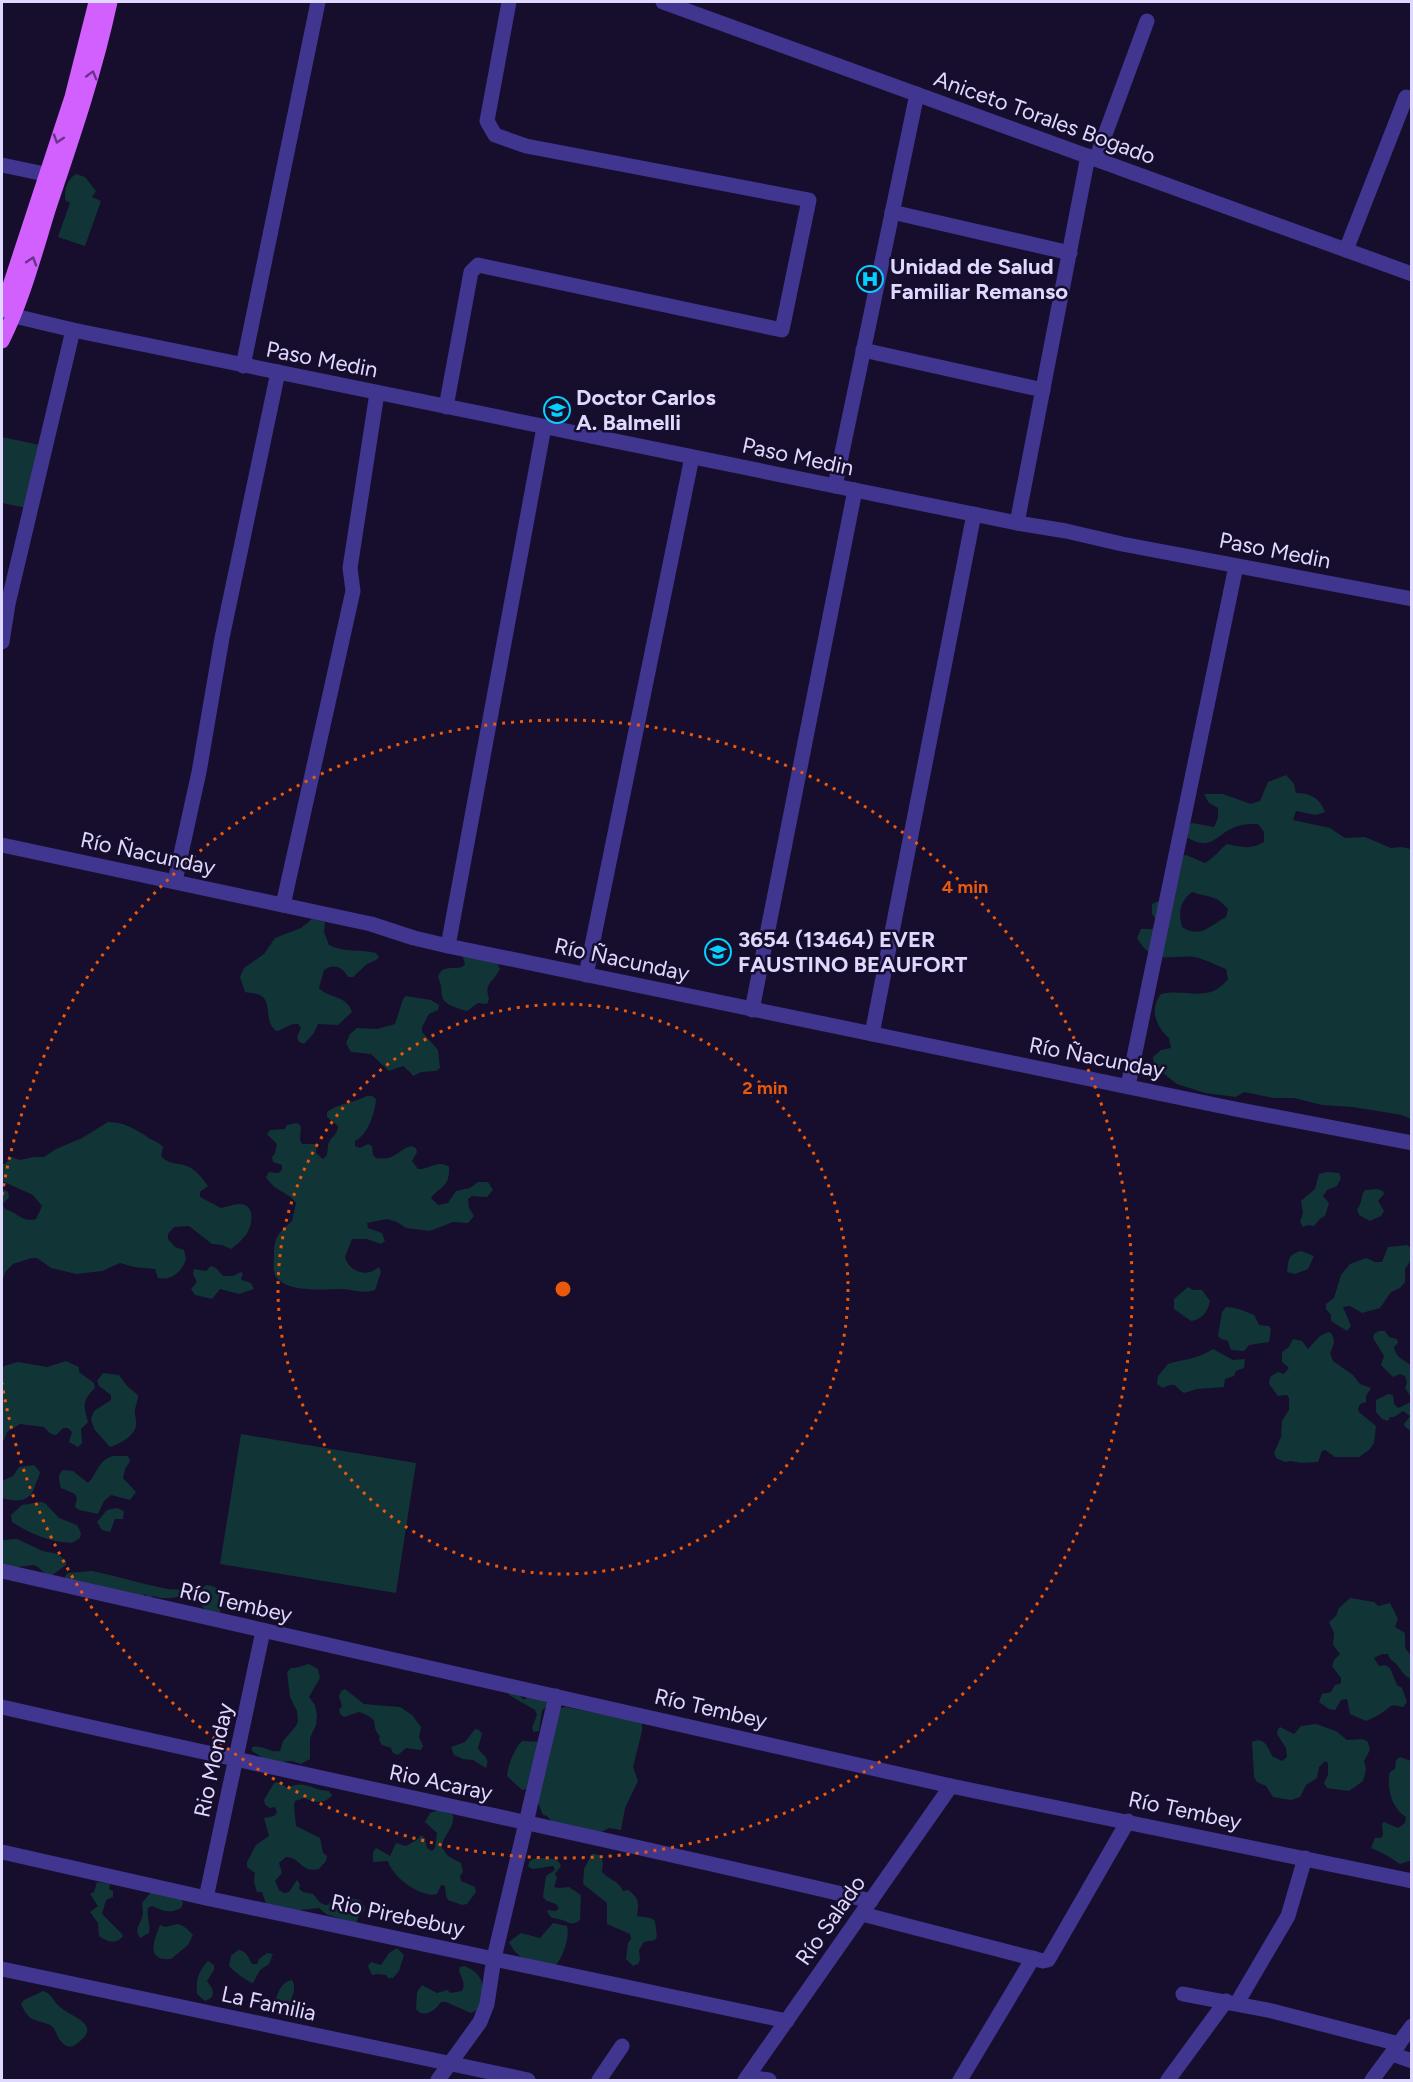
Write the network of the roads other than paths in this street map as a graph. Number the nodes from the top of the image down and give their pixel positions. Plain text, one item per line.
1 (96, 2) edge
2 (110, 2) edge
3 (318, 2) edge
4 (509, 2) edge
5 (663, 2) edge
6 (1146, 21) dead end
7 (917, 94) junction
8 (1406, 97) dead end
9 (78, 99) junction
10 (1092, 158) junction
11 (2, 165) edge
12 (53, 176) junction
13 (892, 212) junction
14 (1346, 250) junction
15 (1070, 253) junction
16 (1412, 274) edge
17 (6, 313) edge
18 (73, 330) junction
19 (2, 341) edge
20 (863, 350) junction
21 (243, 366) junction
22 (278, 372) junction
23 (1043, 390) junction
24 (377, 393) junction
25 (446, 407) junction
26 (544, 427) junction
27 (692, 457) junction
28 (835, 486) junction
29 (855, 490) junction
30 (974, 514) junction
31 (1017, 523) junction
32 (1236, 566) junction
33 (1412, 599) edge
34 (5, 604) edge
35 (2, 642) edge
36 (2, 845) edge
37 (175, 881) junction
38 (283, 905) junction
39 (448, 946) junction
40 (586, 975) junction
41 (752, 1010) junction
42 (872, 1034) junction
43 (1128, 1086) junction
44 (1412, 1143) edge
45 (2, 1571) edge
46 (263, 1631) junction
47 (556, 1696) junction
48 (2, 1707) edge
49 (236, 1761) junction
50 (951, 1786) junction
51 (1128, 1821) junction
52 (526, 1823) junction
53 (2, 1852) edge
54 (1305, 1858) junction
55 (1412, 1881) edge
56 (206, 1898) junction
57 (871, 1901) junction
58 (862, 1914) junction
59 (494, 1958) junction
60 (1033, 1958) junction
61 (2, 1969) edge
62 (1183, 1994) dead end
63 (1232, 2002) junction
64 (787, 2021) junction
65 (1412, 2026) edge
66 (622, 2046) dead end
67 (1395, 2049) junction
68 (1412, 2061) edge
69 (449, 2064) junction
70 (746, 2079) edge
71 (438, 2080) edge
72 (528, 2080) edge
73 (599, 2080) edge
74 (769, 2080) edge
75 (960, 2080) edge
76 (1168, 2080) edge
77 (1372, 2080) edge

1 - 9 main road
9 -> 2 main road
3 - 21 street
4 - 25 street
5 - 7 street, Aniceto Torales Bogado
6 - 10 street
7 - 10 street, Aniceto Torales Bogado
7 - 13 street
8 - 14 street
9 - 12 main road
10 - 14 street, Aniceto Torales Bogado
10 - 15 street
11 - 12 street
12 - 17 main road
13 - 15 street
13 - 20 street
14 - 16 street, Aniceto Torales Bogado
15 - 23 street
17 - 18 street, Paso Medin
17 - 19 main road
18 - 21 street, Paso Medin
18 - 34 street
20 - 23 street
20 - 28 street
21 - 22 street, Paso Medin
22 - 24 street, Paso Medin
22 - 37 street
23 - 31 street
24 - 25 street, Paso Medin
24 - 38 street
25 - 26 street, Paso Medin
26 - 27 street, Paso Medin
26 - 39 street
27 - 28 street, Paso Medin
27 - 40 street
28 - 29 street, Paso Medin
29 - 30 street, Paso Medin
29 - 41 street
30 - 31 street, Paso Medin
30 - 42 street
31 - 32 street, Paso Medin
32 - 33 street, Paso Medin
32 - 43 street
34 - 35 street
36 - 37 street, Río Ñacunday
37 - 38 street, Río Ñacunday
38 - 39 street, Río Ñacunday
39 - 40 street, Río Ñacunday
40 - 41 street, Río Ñacunday
41 - 42 street, Río Ñacunday
42 - 43 street, Río Ñacunday
43 - 44 street, Río Ñacunday
45 - 46 street, Río Tembey
46 - 47 street, Río Tembey
46 - 49 street, Rio Monday
47 - 50 street, Río Tembey
47 - 52 street
48 - 49 street, Rio Acaray
49 - 52 street, Rio Acaray
49 - 56 street, Rio Monday
50 - 51 street, Río Tembey
50 - 57 street, Río Salado
51 - 54 street, Río Tembey
51 - 60 street
52 - 57 street, Rio Acaray
52 - 59 street
53 - 56 street, Rio Pirebebuy
54 - 55 street, Río Tembey
54 - 63 street
56 - 59 street, Rio Pirebebuy
57 - 58 street, Río Salado
58 - 60 street
58 - 64 street, Río Salado
59 - 64 street, Rio Pirebebuy
59 - 69 street
60 - 75 street
61 - 69 street, La Familia
62 - 63 street
63 - 67 street
63 - 76 street
64 - 70 street, Río Salado
65 - 67 street
66 - 73 street
67 - 68 street
67 - 77 street
69 - 71 street
69 - 72 street, La Familia
70 - 74 street

